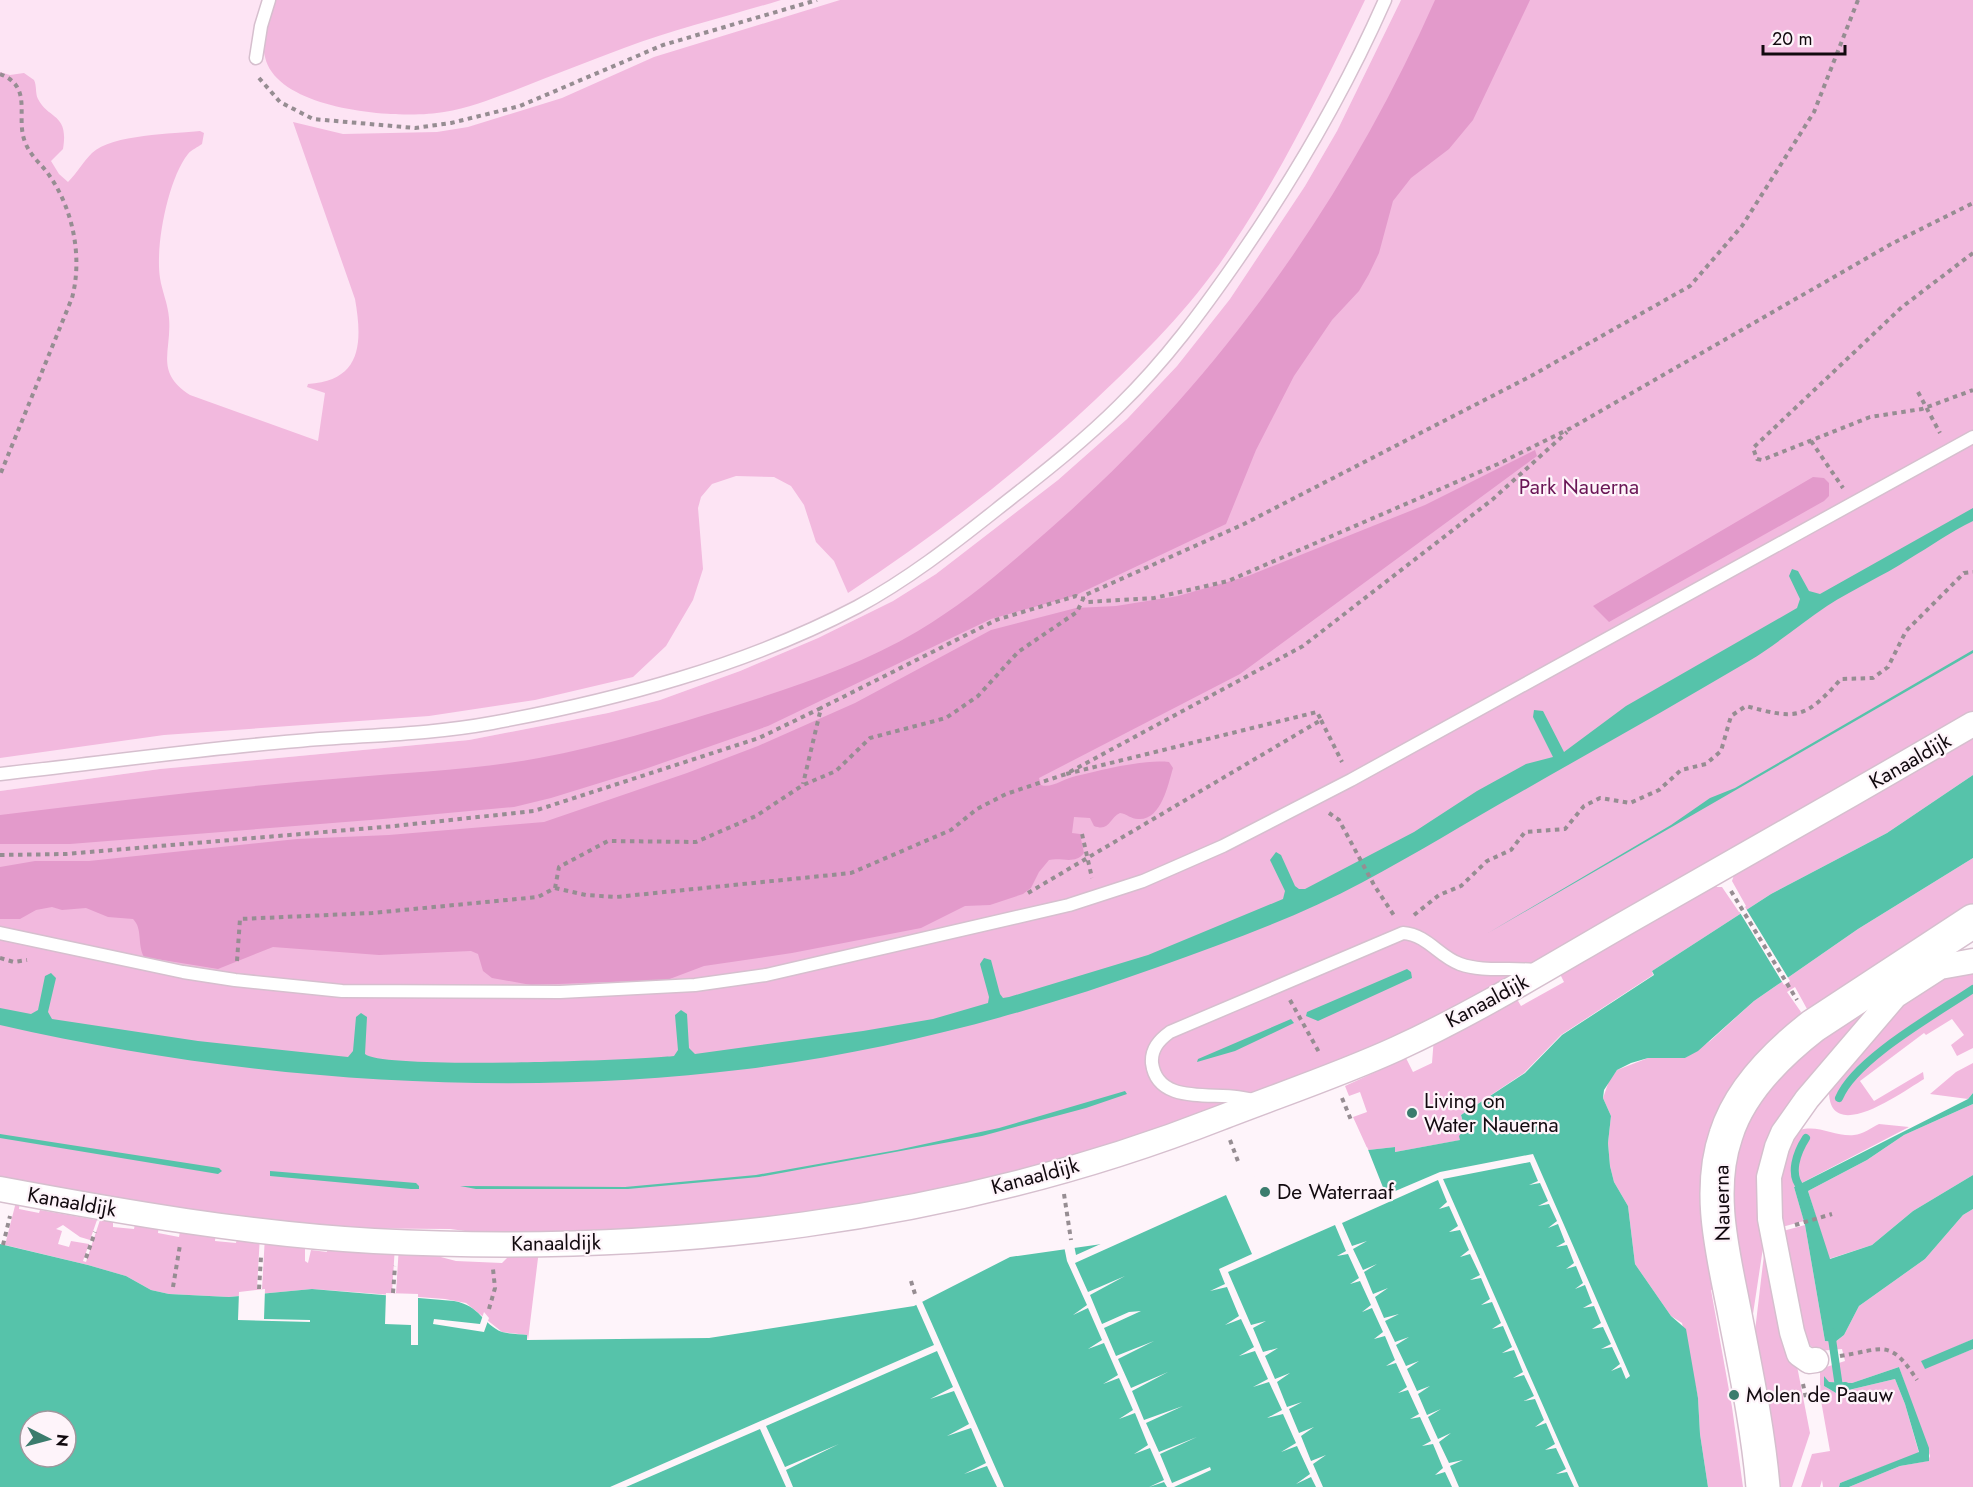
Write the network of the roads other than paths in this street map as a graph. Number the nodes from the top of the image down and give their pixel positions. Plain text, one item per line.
1 (269, 0) edge
2 (1385, 0) edge
3 (256, 58) road end
4 (1973, 436) edge
5 (1973, 724) edge
6 (0, 774) edge
7 (1973, 921) edge
8 (0, 933) edge
9 (1973, 961) edge
10 (1542, 971) junction
11 (1913, 972) junction
12 (1261, 1103) junction
13 (0, 1189) edge
14 (1816, 1360) road end
15 (1763, 1487) edge

1 - 3 lane
2 - 6 lane
4 - 8 lane
5 - 10 street, Kanaaldijk
7 - 11 street, Nauerna
9 - 11 street, Nauerna
10 - 12 street, Kanaaldijk
10 - 12 lane
11 - 14 street, Nauerna
11 - 15 street, Nauerna
12 - 13 street, Kanaaldijk

